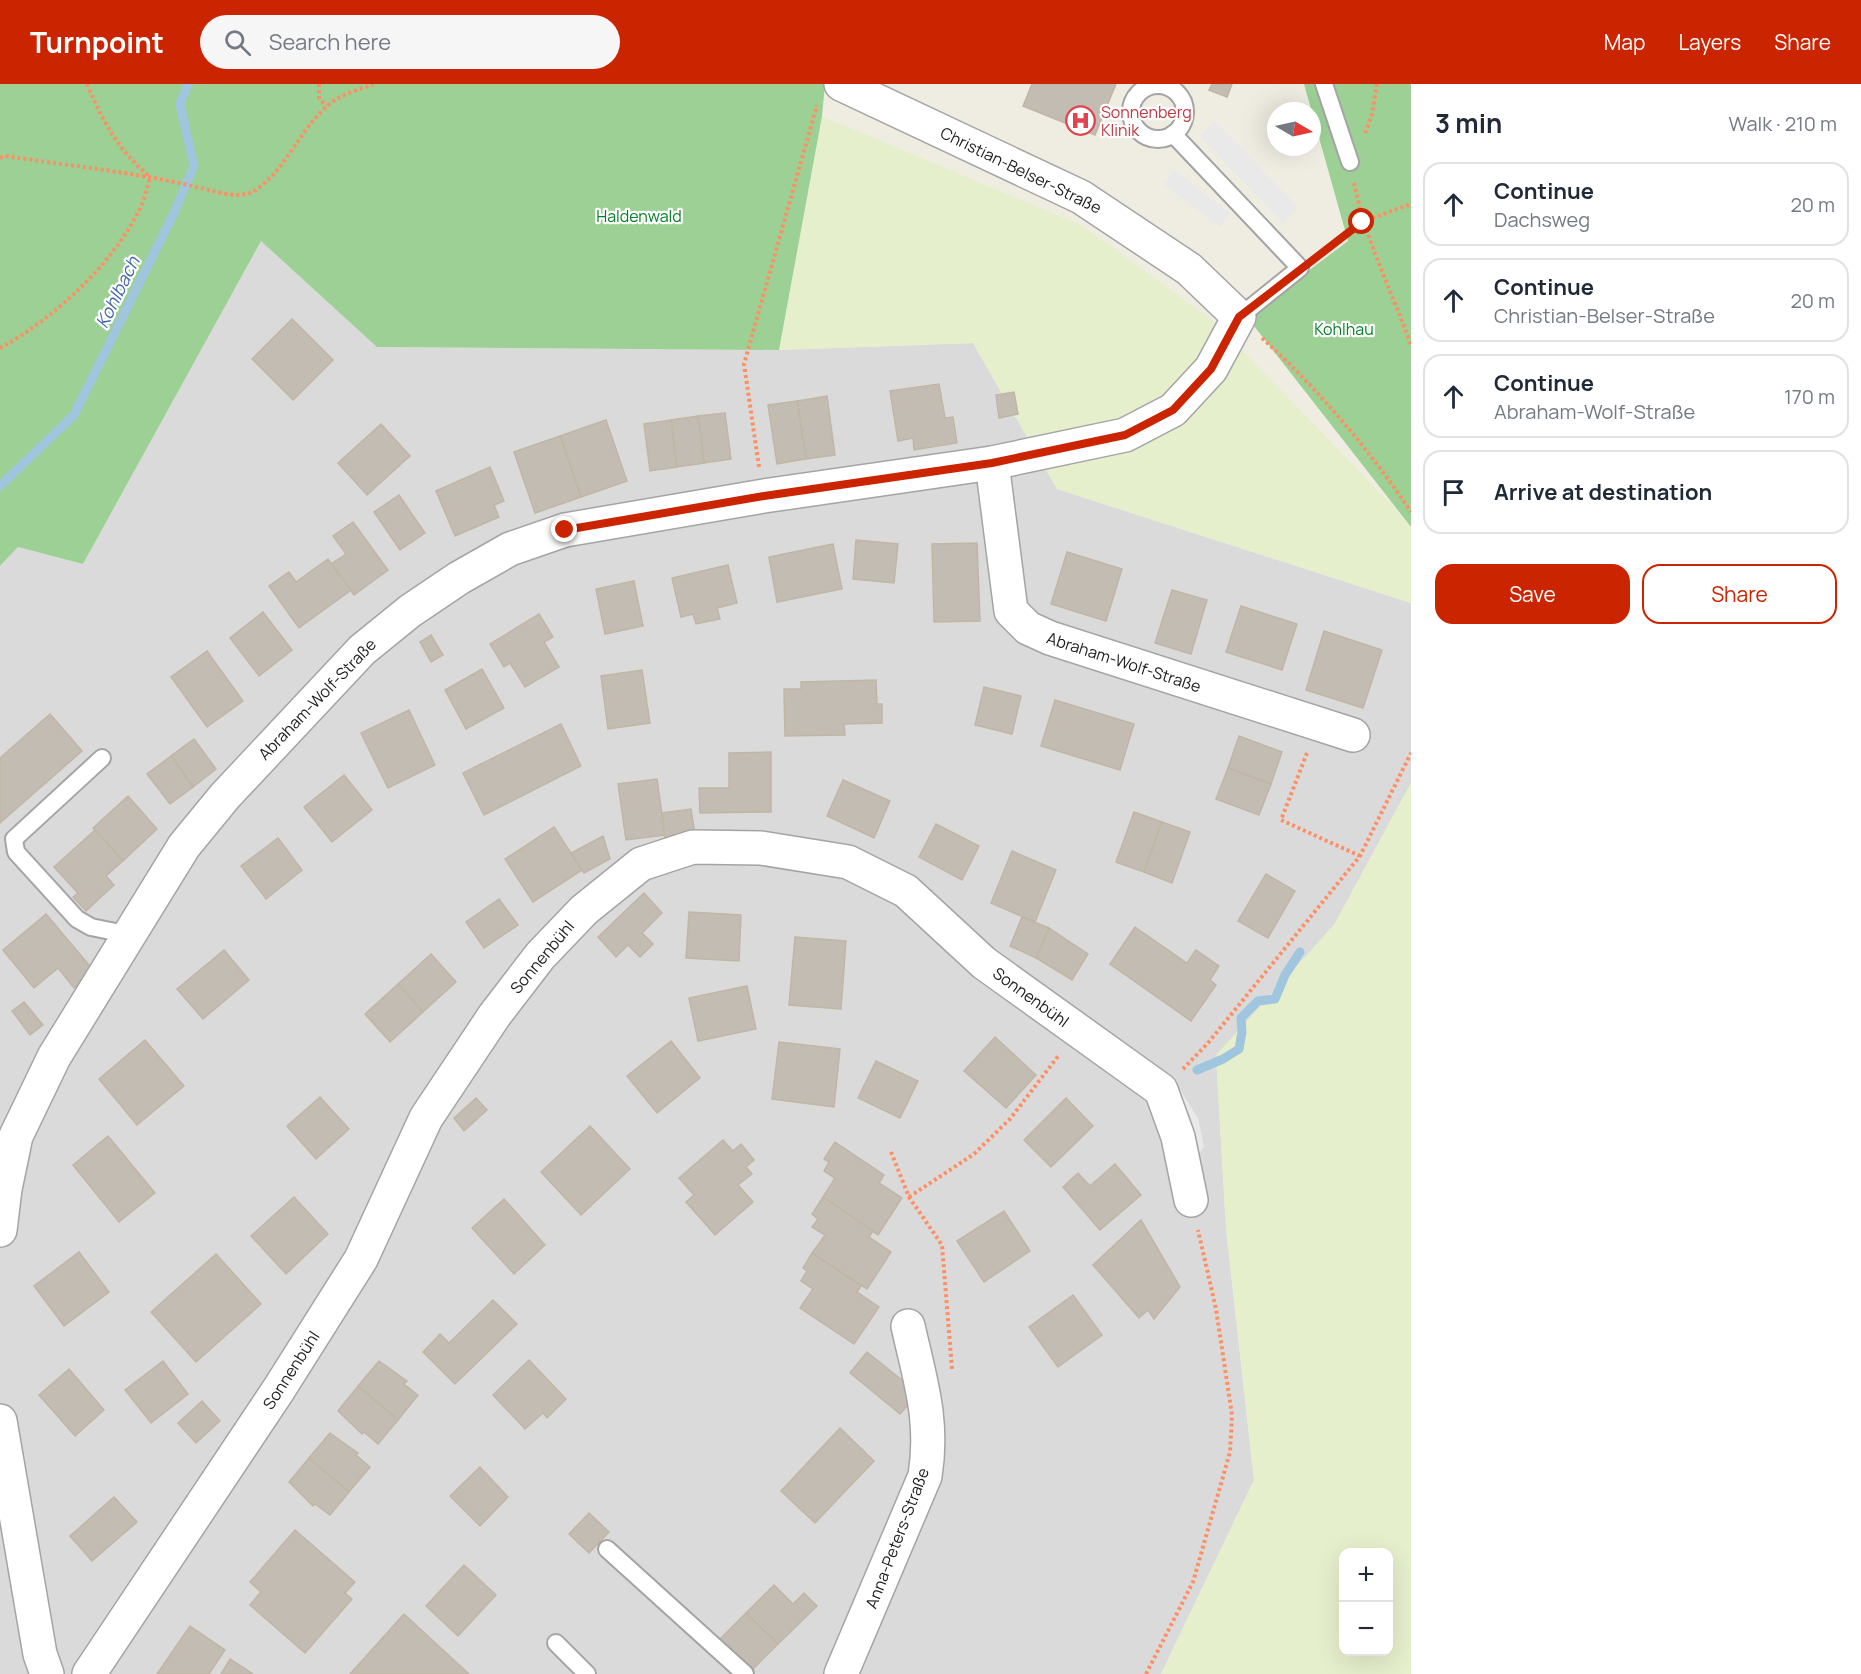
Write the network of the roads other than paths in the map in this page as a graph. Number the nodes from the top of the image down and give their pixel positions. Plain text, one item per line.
1 (1324, 84) edge
2 (830, 90) edge
3 (1173, 134) dead end
4 (1350, 162) road end
5 (1239, 317) junction
6 (992, 463) junction
7 (1353, 735) dead end
8 (102, 758) dead end
9 (130, 935) junction
10 (1191, 1200) road end
11 (0, 1230) edge
12 (908, 1326) dead end
13 (0, 1421) edge
14 (607, 1549) dead end
15 (556, 1643) dead end
16 (47, 1674) edge
17 (89, 1674) edge
18 (587, 1674) edge
19 (745, 1674) edge
20 (842, 1674) edge

1 - 4 lane
2 - 5 street, Christian-Belser-Straße
3 - 5 lane
5 - 6 street, Abraham-Wolf-Straße
6 - 7 street, Abraham-Wolf-Straße
6 - 9 street, Abraham-Wolf-Straße
8 - 9 lane
9 - 11 street, Abraham-Wolf-Straße
10 - 17 street, Sonnenbühl
12 - 20 street, Anna-Peters-Straße
13 - 16 street
14 - 19 lane
15 - 18 lane

